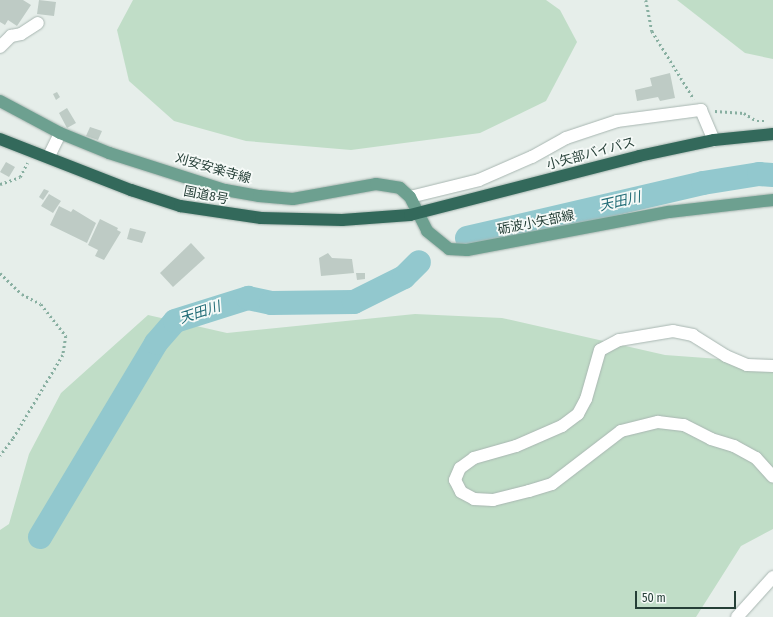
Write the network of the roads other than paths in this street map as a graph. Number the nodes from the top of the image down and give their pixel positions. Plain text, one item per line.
1 (38, 23) dead end
2 (0, 47) edge
3 (0, 101) edge
4 (60, 133) junction
5 (773, 134) edge
6 (0, 139) edge
7 (714, 140) junction
8 (49, 156) junction
9 (410, 197) junction
10 (773, 200) edge
11 (418, 212) junction
12 (773, 366) edge
13 (773, 477) edge
14 (773, 577) edge
15 (737, 617) edge

1 - 2 street
3 - 4 main road, 刈安安楽寺線
4 - 8 street
4 - 9 main road, 刈安安楽寺線
5 - 7 highway, 小矢部バイパス
6 - 8 highway, 国道8号
7 - 9 street
7 - 11 highway, 小矢部バイパス
8 - 11 highway, 国道8号
9 - 11 main road
10 - 11 main road, 砺波小矢部線
12 - 13 street
14 - 15 street

